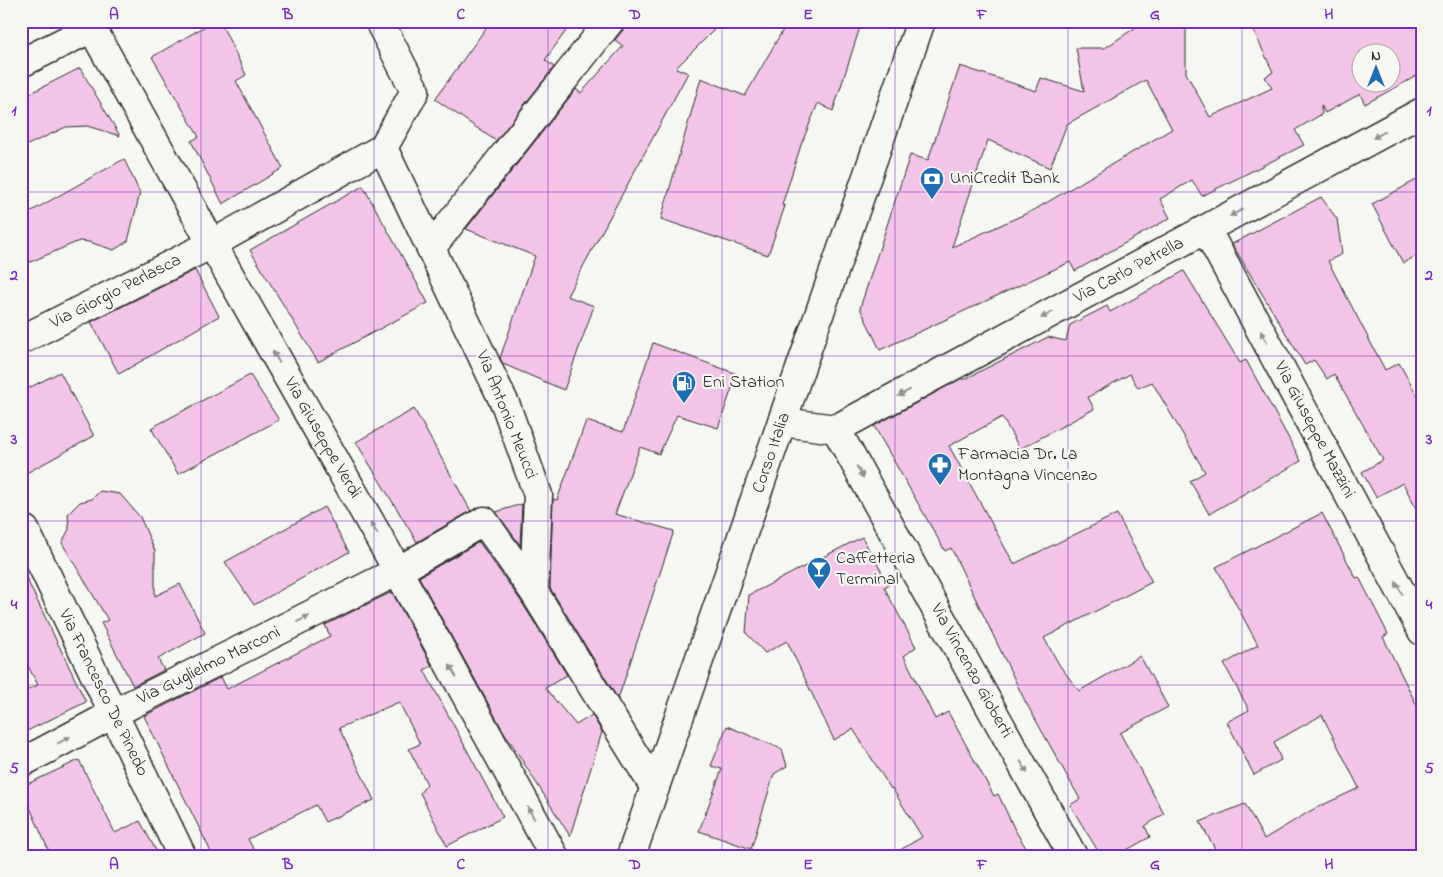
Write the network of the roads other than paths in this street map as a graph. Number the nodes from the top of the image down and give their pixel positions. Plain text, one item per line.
1 (379, 21) edge
2 (610, 21) edge
3 (921, 21) edge
4 (90, 25) edge
5 (21, 63) edge
6 (1422, 112) edge
7 (384, 148) junction
8 (1206, 229) junction
9 (212, 244) junction
10 (431, 248) junction
11 (21, 340) edge
12 (782, 422) junction
13 (836, 430) junction
14 (24, 530) dead end
15 (398, 571) junction
16 (534, 592) junction
17 (1422, 631) edge
18 (113, 714) junction
19 (21, 763) edge
20 (655, 788) junction
21 (182, 856) edge
22 (554, 856) edge
23 (631, 856) edge
24 (1073, 856) edge

1 - 7 street
2 - 10 street
3 - 12 street, Corso Italia
4 - 5 street
4 - 9 street, Via Giuseppe Verdi
6 -> 8 street, Via Carlo Petrella
7 - 9 street
7 - 10 street, Via Antonio Meucci
8 -> 13 street, Via Carlo Petrella
17 -> 8 street, Via Giuseppe Mazzini
9 - 11 street, Via Giorgio Perlasca
15 -> 9 street, Via Giuseppe Verdi
10 - 16 street, Via Antonio Meucci
12 - 13 street
12 - 20 street, Corso Italia
13 -> 24 street, Via Vincenzo Gioberti
14 - 18 street, Via Francesco De Pinedo
15 - 16 street
18 -> 15 street, Via Guglielmo Marconi
22 -> 15 street, Via Giuseppe Verdi
16 - 20 street
19 -> 18 street, Via Guglielmo Marconi
18 - 21 street, Via Francesco De Pinedo
20 - 23 street, Corso Italia

